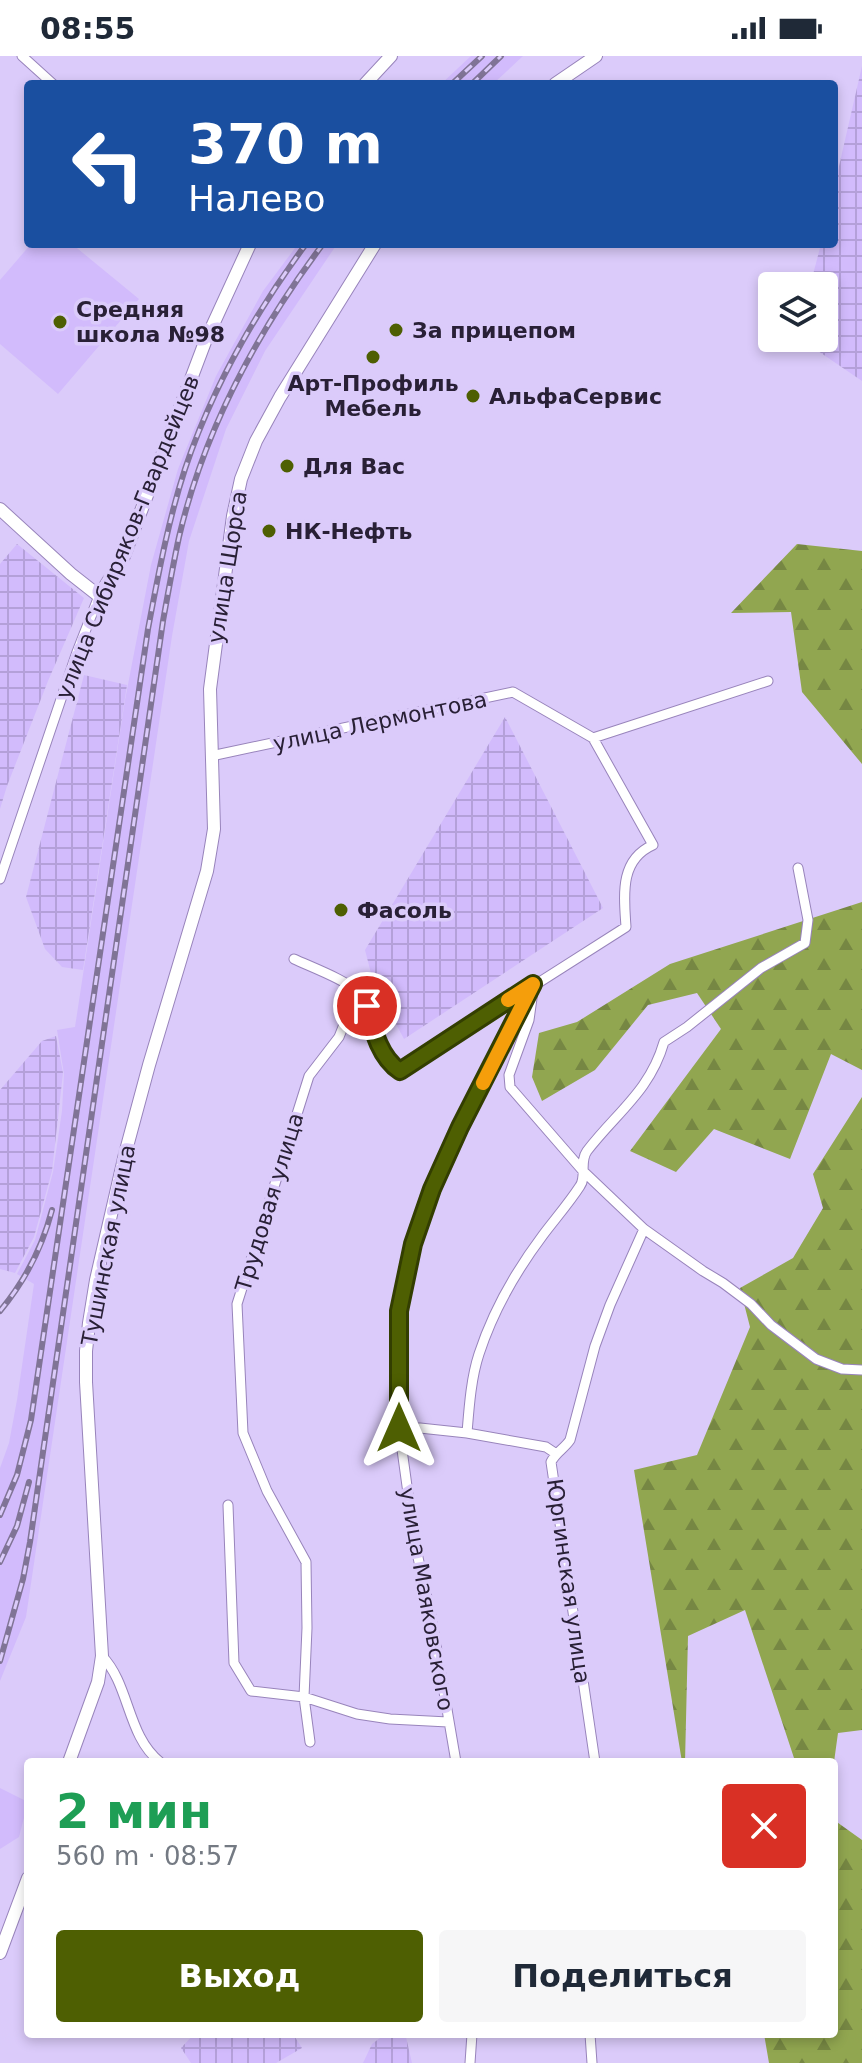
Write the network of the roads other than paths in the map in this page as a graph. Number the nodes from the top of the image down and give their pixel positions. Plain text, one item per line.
1 (22, 56) edge
2 (391, 56) edge
3 (596, 56) edge
4 (49, 80) edge
5 (369, 80) edge
6 (561, 80) edge
7 (248, 248) edge
8 (373, 248) edge
9 (0, 509) edge
10 (99, 596) junction
11 (768, 681) dead end
12 (593, 738) junction
13 (211, 756) junction
14 (214, 829) joint
15 (798, 868) dead end
16 (0, 879) edge
17 (294, 959) dead end
18 (533, 984) junction
19 (367, 1006) junction
20 (583, 1171) junction
21 (644, 1229) junction
22 (862, 1370) edge
23 (399, 1428) junction
24 (467, 1433) junction
25 (555, 1453) junction
26 (228, 1505) dead end
27 (102, 1656) junction
28 (304, 1697) junction
29 (448, 1722) junction
30 (310, 1742) dead end
31 (70, 1758) edge
32 (154, 1758) edge
33 (455, 1758) edge
34 (594, 1758) edge
35 (24, 1889) edge
36 (0, 1953) edge
37 (472, 2038) edge
38 (590, 2038) edge
39 (470, 2063) edge
40 (592, 2063) edge

1 - 4 street
2 - 5 main road
3 - 6 main road
7 - 10 main road, улица Сибиряков-Гвардейцев
8 - 13 main road, улица Щорса
9 - 10 main road
10 - 16 street, улица Сибиряков-Гвардейцев
11 - 12 street
12 - 13 street, улица Лермонтова
12 - 18 street
13 - 14 main road, улица Щорса
14 - 27 main road, Тушинская улица
15 - 20 street
17 - 19 street
18 - 19 street
18 - 20 street
18 - 23 street, улица Маяковского
19 - 28 street, Трудовая улица
20 - 21 street
20 - 24 street
21 - 22 street
21 - 25 street, Юргинская улица
23 - 24 street
23 - 29 street, улица Маяковского
24 - 25 street
25 - 34 street, Юргинская улица
26 - 28 street
27 - 31 main road, Тушинская улица
27 - 32 street
28 - 29 street
28 - 30 street, Трудовая улица
29 - 33 street, улица Маяковского
35 - 36 main road
37 - 39 street
38 - 40 street

